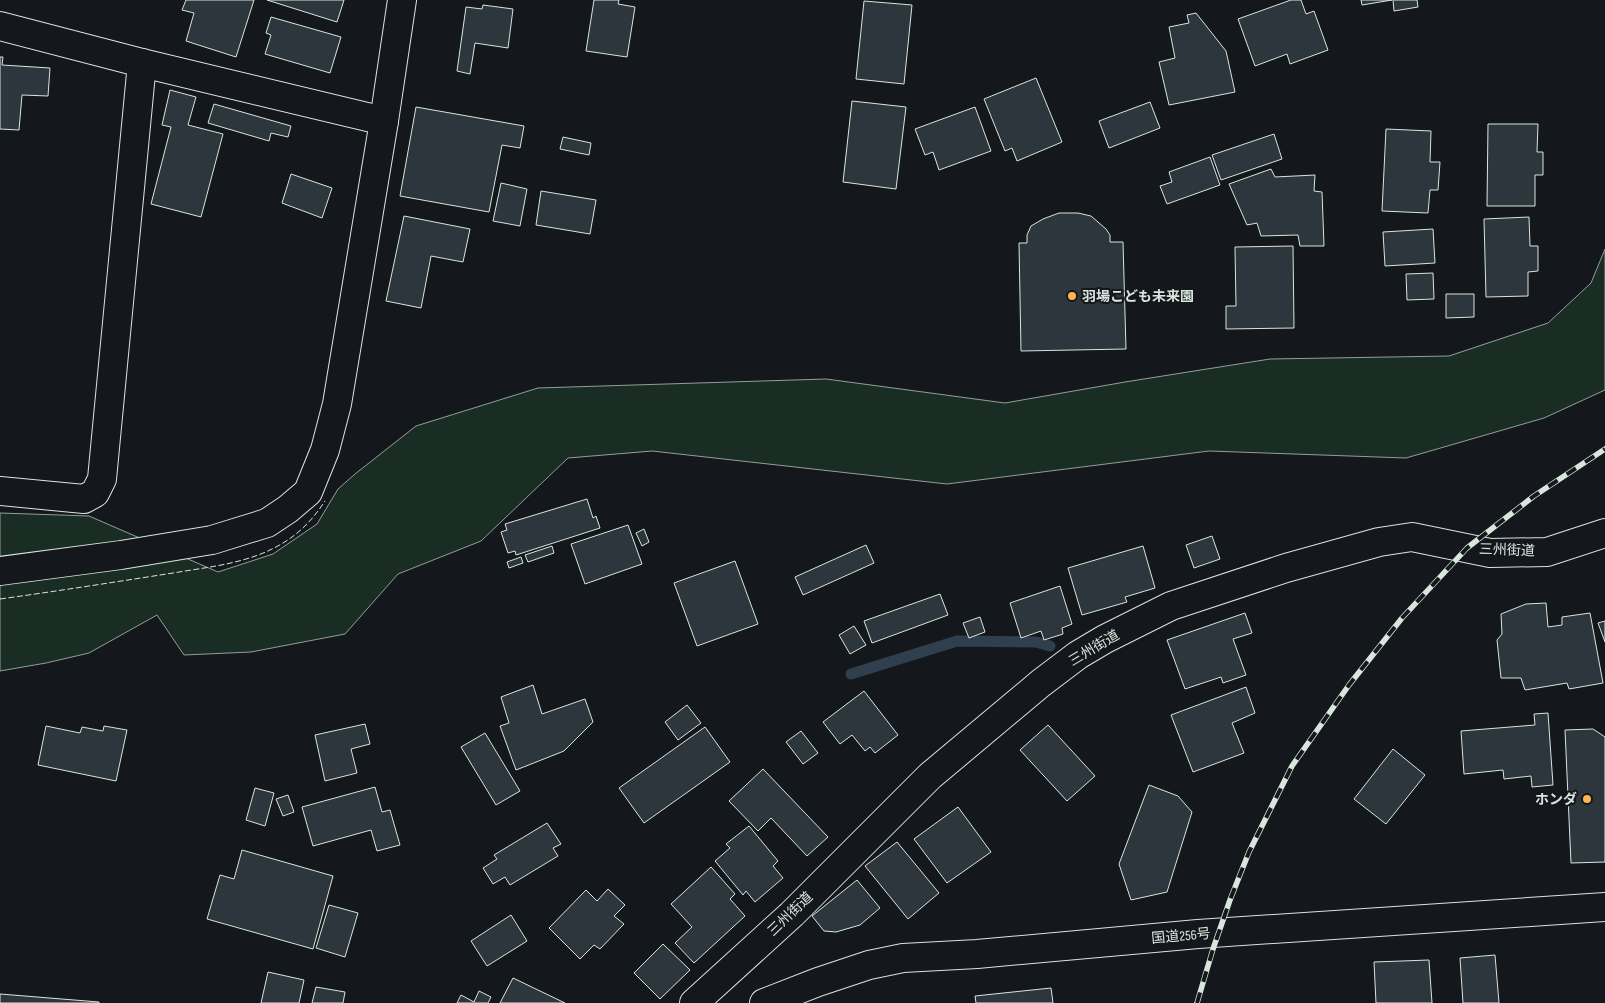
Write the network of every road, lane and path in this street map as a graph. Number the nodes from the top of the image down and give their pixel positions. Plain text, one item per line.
1 (402, 0) edge
2 (0, 26) edge
3 (142, 63) junction
4 (384, 121) junction
5 (0, 491) edge
6 (1605, 532) edge
7 (0, 571) edge
8 (1605, 907) edge
9 (694, 1003) edge
10 (764, 1003) edge

1 - 4 main road
2 - 3 main road
3 - 4 main road
3 - 5 main road
4 - 7 main road
6 - 9 main road, 三州街道
8 - 10 main road, 国道256号

